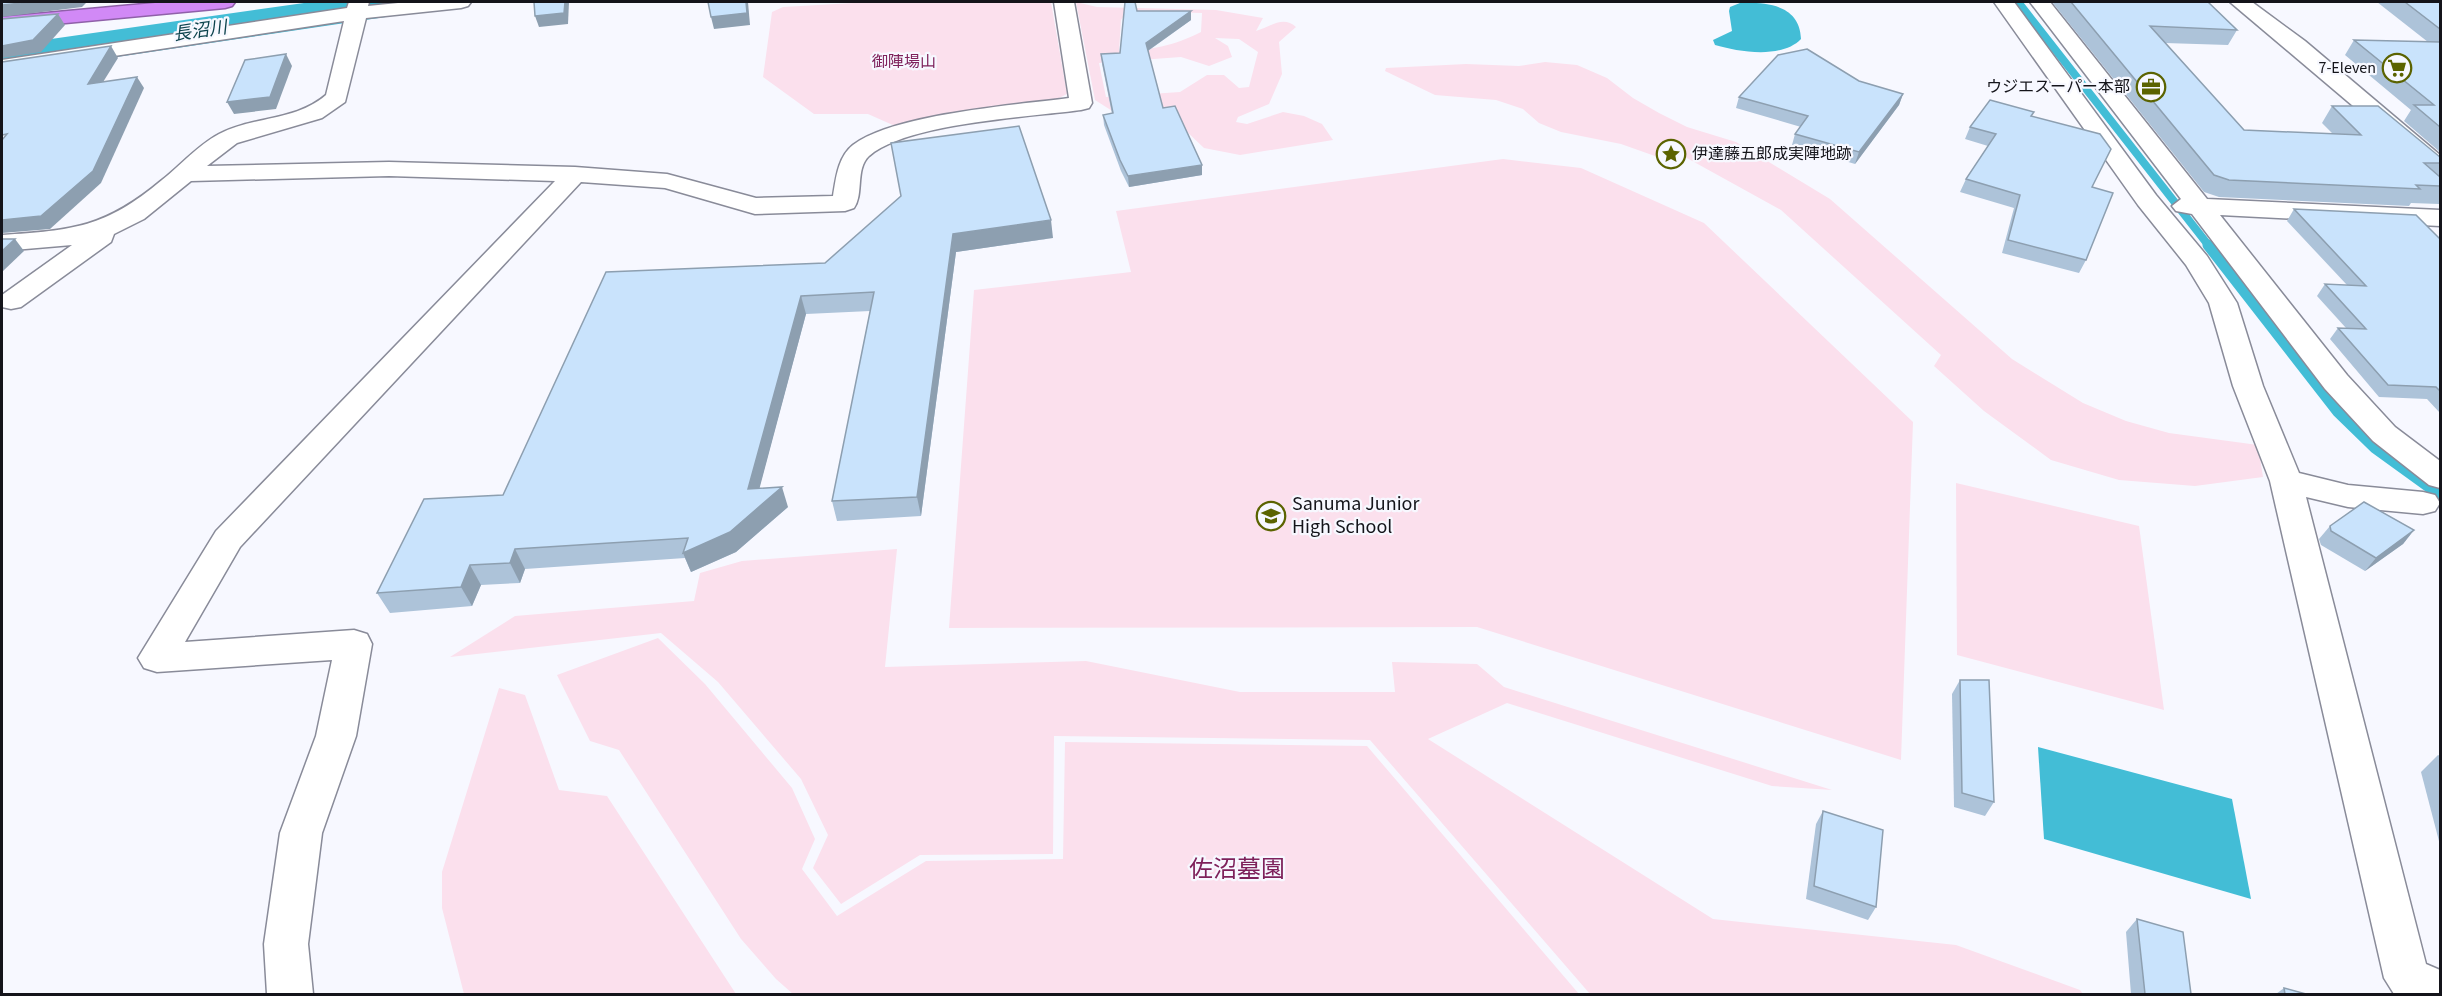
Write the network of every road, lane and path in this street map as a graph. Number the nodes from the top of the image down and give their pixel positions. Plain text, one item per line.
1 (225, 2) edge
2 (461, 2) edge
3 (1064, 2) edge
4 (2004, 2) edge
5 (2040, 2) edge
6 (2240, 2) edge
7 (357, 9) edge
8 (2, 23) edge
9 (2, 66) edge
10 (2440, 167) edge
11 (185, 174) junction
12 (575, 174) junction
13 (2147, 200) junction
14 (2198, 208) junction
15 (2440, 218) edge
16 (121, 222) junction
17 (2, 243) edge
18 (11, 301) dead end
19 (2286, 482) junction
20 (2432, 490) edge
21 (2440, 992) edge
22 (290, 994) edge

1 - 8 highway
2 - 7 street
3 - 12 street
4 - 13 street
5 - 14 street
6 - 10 street
7 - 9 street
7 - 11 street
11 - 12 street
11 - 16 street
12 - 22 street
13 - 14 street
13 - 19 street
14 - 15 street
14 - 20 street
16 - 17 street
16 - 18 street
19 - 20 street
19 - 21 street

